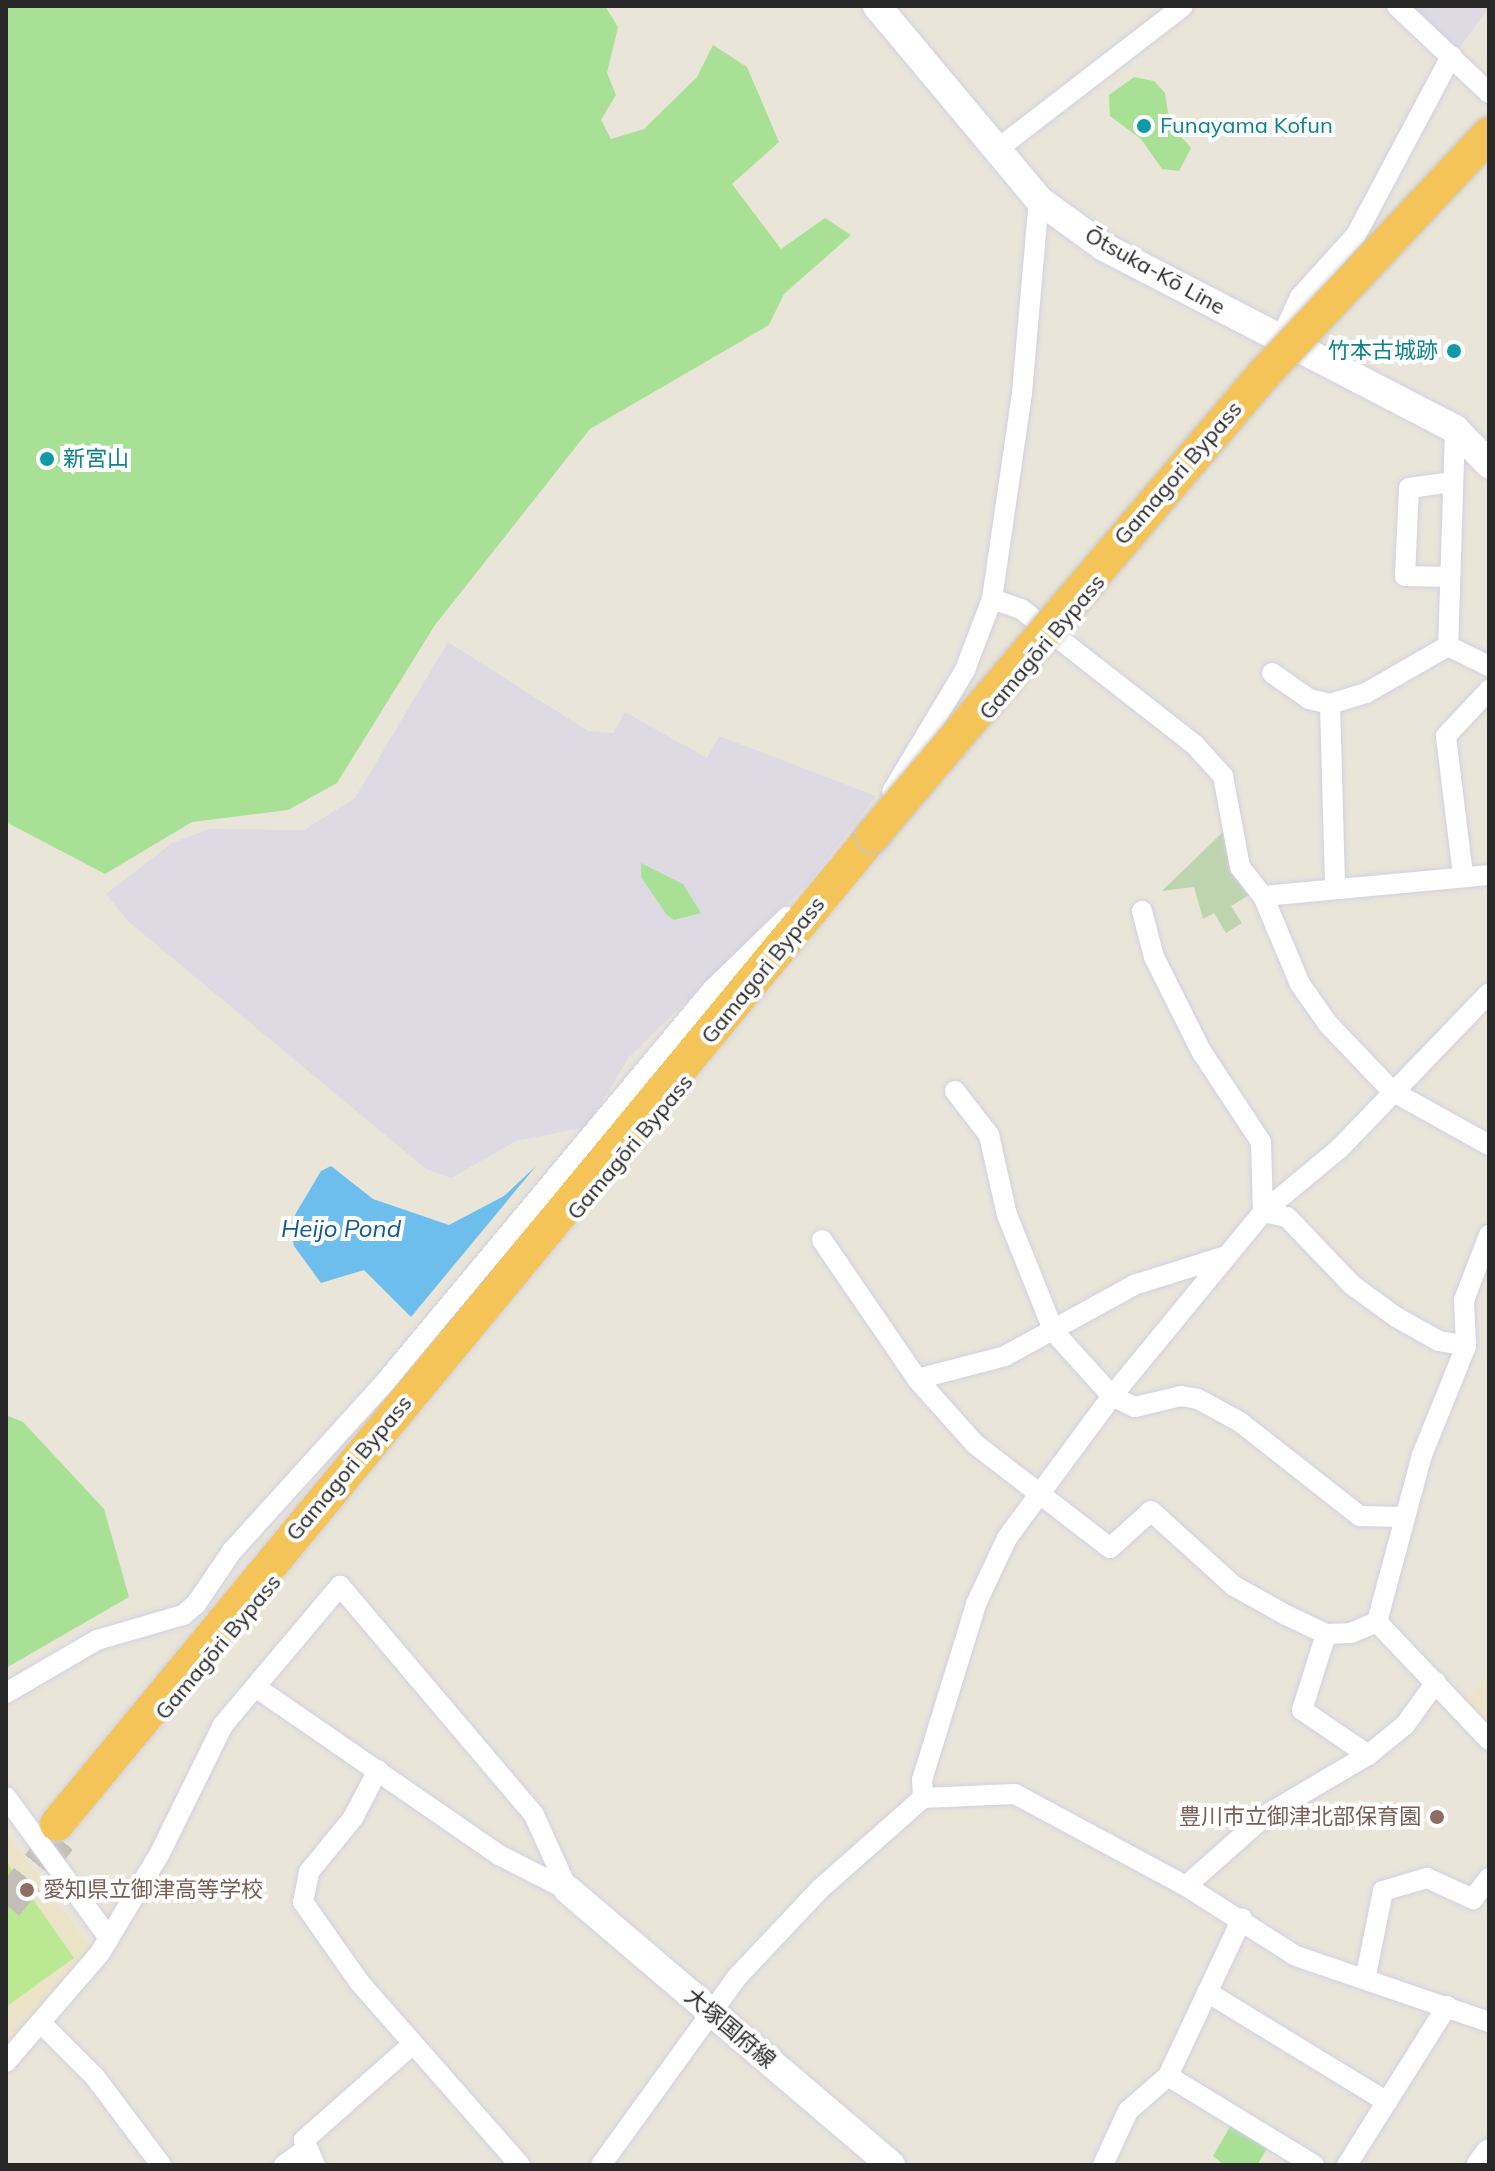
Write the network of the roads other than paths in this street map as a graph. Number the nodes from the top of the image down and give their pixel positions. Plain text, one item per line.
1 (877, 6) edge
2 (1183, 6) edge
3 (1397, 6) edge
4 (1451, 56) junction
5 (1489, 93) edge
6 (1489, 134) edge
7 (1489, 148) edge
8 (995, 151) junction
9 (1039, 200) junction
10 (1281, 338) junction
11 (1455, 429) junction
12 (1489, 464) edge
13 (1453, 482) junction
14 (1450, 577) junction
15 (992, 599) junction
16 (1448, 646) junction
17 (1489, 666) edge
18 (1272, 673) dead end
19 (1489, 690) edge
20 (1330, 704) junction
21 (877, 839) junction
22 (1463, 875) junction
23 (1489, 875) edge
24 (1335, 888) junction
25 (1263, 896) junction
26 (1142, 911) dead end
27 (1489, 993) edge
28 (955, 1091) dead end
29 (1392, 1091) junction
30 (1489, 1145) edge
31 (1263, 1212) junction
32 (1489, 1235) edge
33 (822, 1240) dead end
34 (1223, 1257) junction
35 (1054, 1332) junction
36 (1466, 1346) junction
37 (917, 1379) junction
38 (1112, 1396) junction
39 (1042, 1494) junction
40 (1402, 1517) junction
41 (1377, 1622) junction
42 (1326, 1634) junction
43 (1436, 1682) junction
44 (257, 1688) junction
45 (6, 1693) edge
46 (1489, 1740) edge
47 (1368, 1755) junction
48 (378, 1770) junction
49 (6, 1797) edge
50 (923, 1798) junction
51 (62, 1827) tunnel mouth
52 (1489, 1878) edge
53 (1186, 1886) junction
54 (568, 1890) junction
55 (1242, 1919) junction
56 (109, 1938) junction
57 (1366, 1975) junction
58 (1207, 1992) junction
59 (1447, 2006) junction
60 (710, 2011) junction
61 (1489, 2022) edge
62 (41, 2023) junction
63 (413, 2044) junction
64 (6, 2062) edge
65 (1168, 2076) junction
66 (1387, 2102) junction
67 (1489, 2154) edge
68 (310, 2158) edge
69 (161, 2165) edge
70 (284, 2165) edge
71 (520, 2165) edge
72 (601, 2165) edge
73 (891, 2165) edge
74 (1103, 2165) edge
75 (1314, 2165) edge
76 (1347, 2165) edge
77 (1481, 2165) edge

1 - 8 main road, Ōtsuka-Kō Line
2 - 8 street
3 - 4 street
4 - 5 street
4 - 10 street
6 - 21 highway, Gamagori Bypass, bridge
7 - 21 highway, Gamagōri Bypass
8 - 9 main road, Ōtsuka-Kō Line
9 - 10 main road, Ōtsuka-Kō Line
9 - 15 street
10 - 11 main road, Ōtsuka-Kō Line
11 - 12 main road, Ōtsuka-Kō Line
11 - 13 street
13 - 14 street
13 - 14 street
14 - 16 street
15 - 25 street
15 - 45 street
16 - 17 street
16 - 20 street
18 - 20 street
19 - 22 street
20 - 24 street
21 - 51 highway, Gamagōri Bypass
22 - 23 street
22 - 24 street
24 - 25 street
25 - 29 street
26 - 31 street
27 - 29 street
28 - 35 street
29 - 30 street
29 - 31 street
31 - 34 street
31 - 36 street
32 - 36 street
33 - 37 street
34 - 35 street
34 - 38 street
35 - 37 street
35 - 38 street
36 - 40 street
37 - 39 street
38 - 39 street
38 - 40 street
39 - 42 street
39 - 50 street
40 - 41 street
41 - 42 street
41 - 43 street
42 - 47 street
43 - 46 street
43 - 47 street
44 - 48 street
44 - 54 street
44 - 56 street
47 - 53 street
48 - 54 street
48 - 63 street
49 - 56 street
50 - 53 street
50 - 60 street
52 - 57 street
53 - 55 street
54 - 60 main road, 大塚国府線
55 - 57 street
55 - 58 street
56 - 62 street
57 - 59 street
58 - 65 street
58 - 66 street
59 - 61 street
59 - 66 street
60 - 72 street
60 - 73 main road, 大塚国府線
62 - 64 street
62 - 69 street
63 - 68 street
63 - 71 street
65 - 74 street
65 - 75 street
66 - 76 street
67 - 77 main road
68 - 70 street

